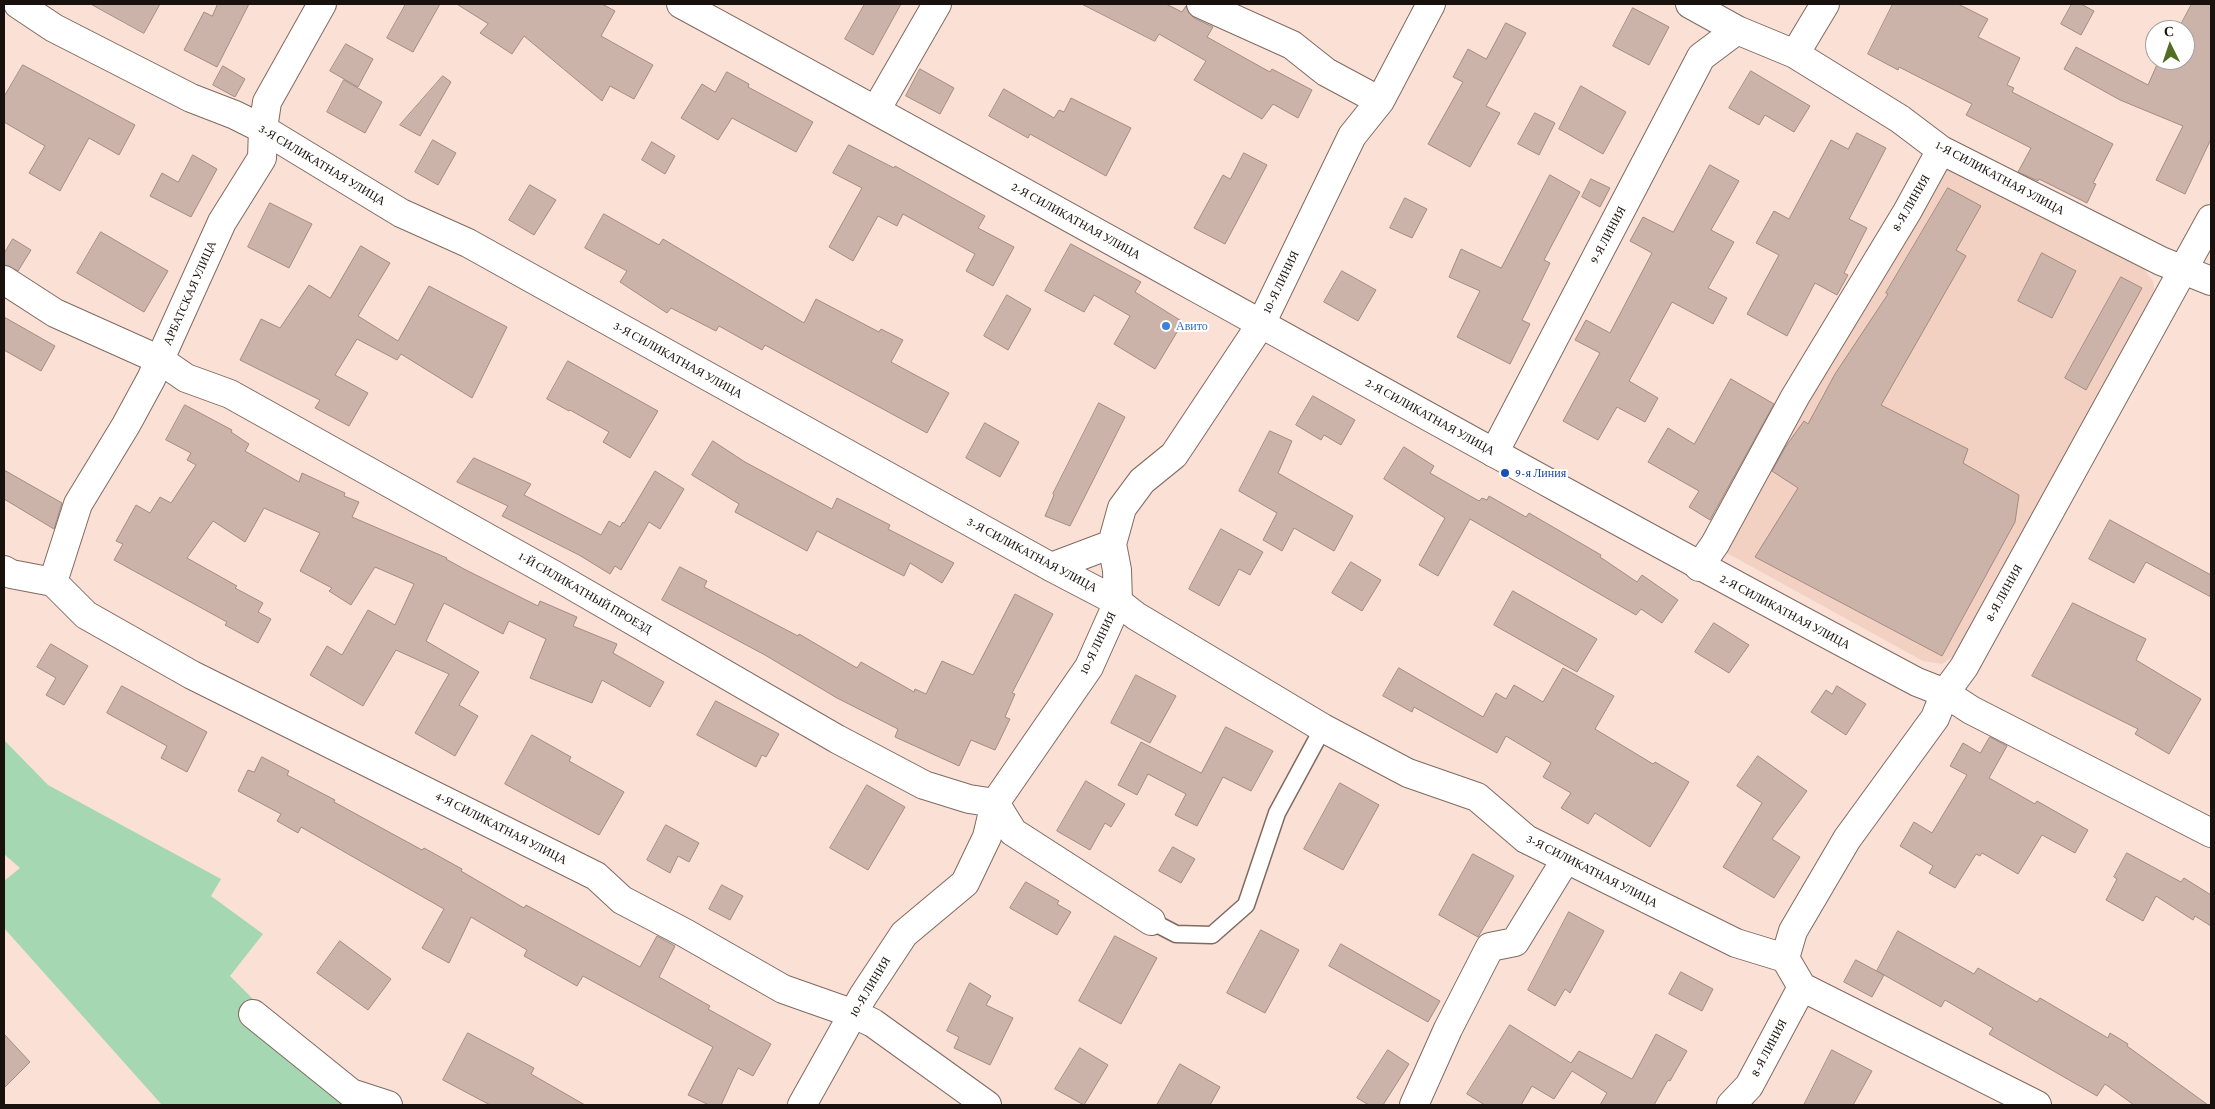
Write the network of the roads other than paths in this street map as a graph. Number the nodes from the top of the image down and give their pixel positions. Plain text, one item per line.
1 (18, 4) edge
2 (322, 4) edge
3 (681, 4) edge
4 (937, 4) edge
5 (1202, 4) edge
6 (1431, 4) edge
7 (1690, 4) edge
8 (1825, 4) edge
9 (1737, 30) junction
10 (1795, 54) junction
11 (1380, 100) junction
12 (876, 110) junction
13 (263, 129) junction
14 (1941, 150) junction
15 (2211, 219) edge
16 (2182, 269) junction
17 (4, 280) edge
18 (2211, 281) edge
19 (1261, 324) junction
20 (160, 360) junction
21 (1494, 453) junction
22 (1112, 544) junction
23 (1699, 566) junction
24 (1051, 567) junction
25 (4, 570) edge
26 (53, 582) junction
27 (1118, 602) junction
28 (1945, 693) junction
29 (1323, 728) junction
30 (994, 803) junction
31 (2206, 822) edge
32 (1566, 859) junction
33 (1151, 921) joint
34 (1785, 958) junction
35 (1802, 987) junction
36 (253, 1014) dead end
37 (854, 1014) junction
38 (977, 1102) edge
39 (388, 1105) edge
40 (802, 1105) edge
41 (1414, 1105) edge
42 (1731, 1105) edge
43 (2037, 1105) edge

1 - 13 street, 3-Я СИЛИКАТНАЯ УЛИЦА
2 - 13 street, АРБАТСКАЯ УЛИЦА
3 - 12 street, 2-Я СИЛИКАТНАЯ УЛИЦА
4 - 12 street
5 - 11 street
6 - 11 street, 10-Я ЛИНИЯ
7 - 9 street, 1-Я СИЛИКАТНАЯ УЛИЦА
8 - 10 street
9 - 10 street, 1-Я СИЛИКАТНАЯ УЛИЦА
9 - 21 street, 9-Я ЛИНИЯ
10 - 14 street, 1-Я СИЛИКАТНАЯ УЛИЦА
11 - 19 street, 10-Я ЛИНИЯ
12 - 19 street, 2-Я СИЛИКАТНАЯ УЛИЦА
13 - 20 street, АРБАТСКАЯ УЛИЦА
13 - 24 street, 3-Я СИЛИКАТНАЯ УЛИЦА
14 - 16 street, 1-Я СИЛИКАТНАЯ УЛИЦА
14 - 23 street, 8-Я ЛИНИЯ
15 - 16 street, 8-Я ЛИНИЯ
16 - 18 street, 1-Я СИЛИКАТНАЯ УЛИЦА
16 - 28 street, 8-Я ЛИНИЯ
17 - 20 street, 1-Й СИЛИКАТНЫЙ ПРОЕЗД
19 - 21 street, 2-Я СИЛИКАТНАЯ УЛИЦА
19 - 22 street, 10-Я ЛИНИЯ
20 - 26 street, АРБАТСКАЯ УЛИЦА
20 - 30 street, 1-Й СИЛИКАТНЫЙ ПРОЕЗД
21 - 23 street, 2-Я СИЛИКАТНАЯ УЛИЦА
22 - 24 street
22 - 27 street, 10-Я ЛИНИЯ
23 - 28 street, 2-Я СИЛИКАТНАЯ УЛИЦА
24 - 27 street, 3-Я СИЛИКАТНАЯ УЛИЦА
25 - 26 street
26 - 37 street, 4-Я СИЛИКАТНАЯ УЛИЦА
27 - 29 street, 3-Я СИЛИКАТНАЯ УЛИЦА
27 - 30 street, 10-Я ЛИНИЯ
28 - 31 street, 2-Я СИЛИКАТНАЯ УЛИЦА
28 - 34 street, 8-Я ЛИНИЯ
29 - 32 street, 3-Я СИЛИКАТНАЯ УЛИЦА
29 - 33 lane
30 - 33 street
30 - 37 street, 10-Я ЛИНИЯ
32 - 34 street, 3-Я СИЛИКАТНАЯ УЛИЦА
32 - 41 street
34 - 35 street
35 - 42 street, 8-Я ЛИНИЯ
35 - 43 street
36 - 39 street
37 - 38 street, 4-Я СИЛИКАТНАЯ УЛИЦА
37 - 40 street, 10-Я ЛИНИЯ

